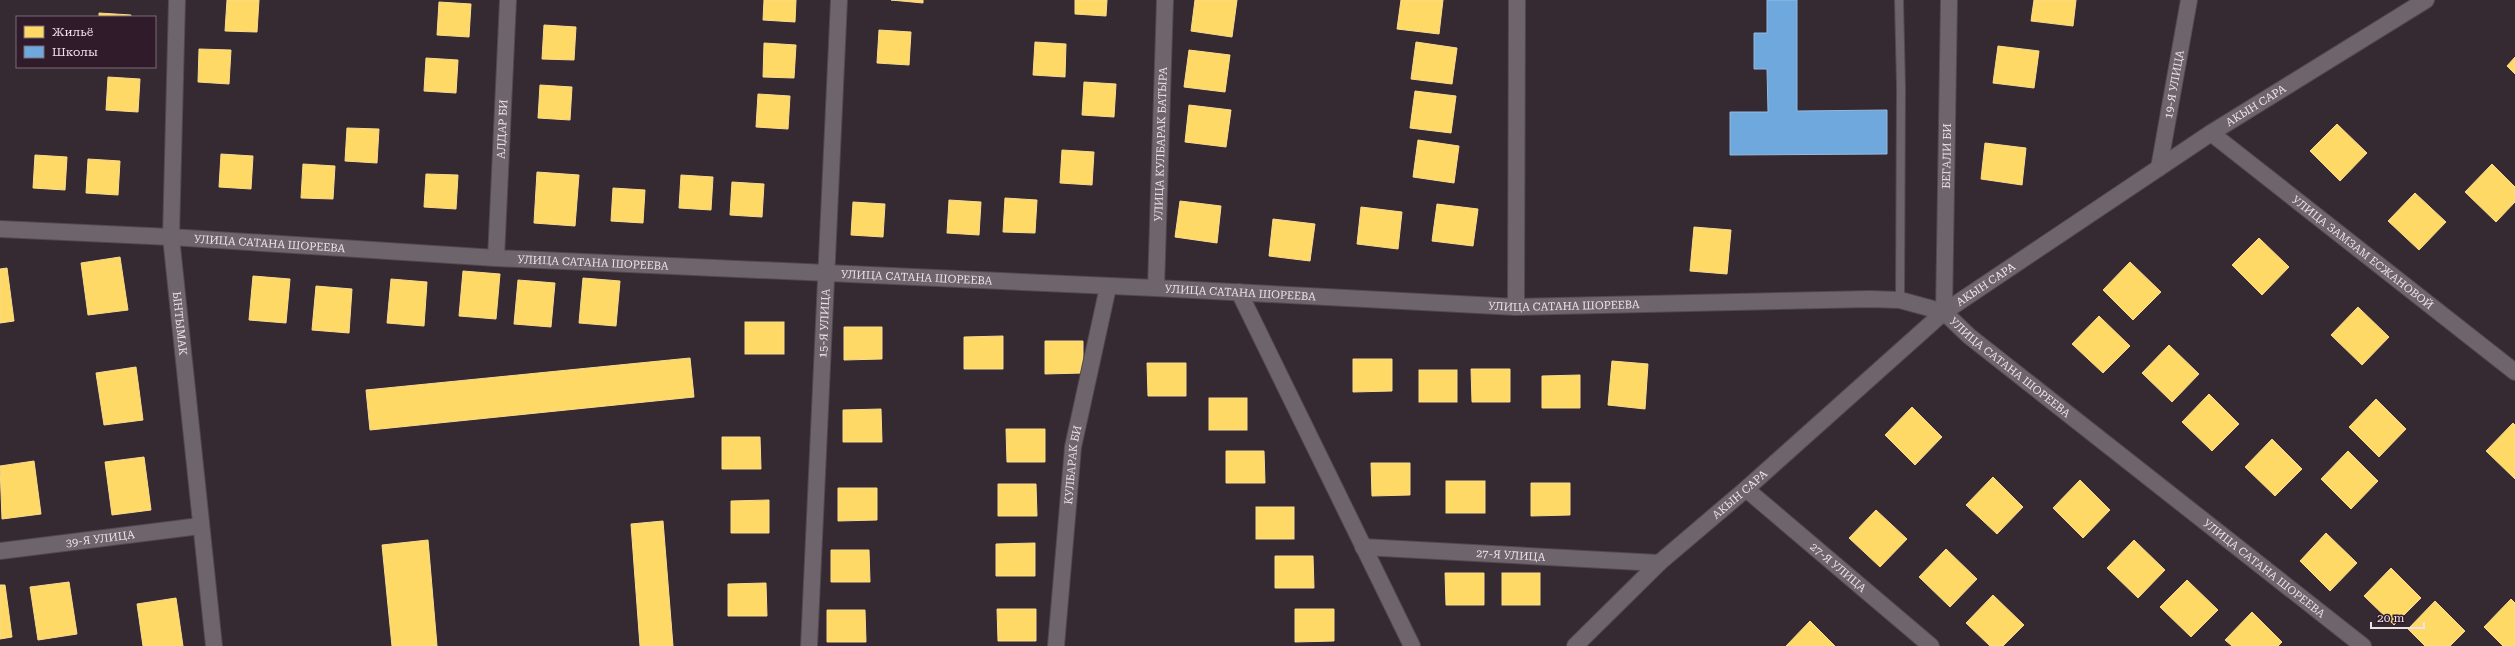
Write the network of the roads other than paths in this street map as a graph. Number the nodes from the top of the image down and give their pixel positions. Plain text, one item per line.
1 (177, 0) edge
2 (508, 0) edge
3 (839, 0) edge
4 (1165, 0) edge
5 (1517, 0) edge
6 (1899, 0) edge
7 (1949, 0) edge
8 (2189, 0) edge
9 (2426, 0) edge
10 (2409, 5) edge
11 (2211, 133) junction
12 (2159, 168) junction
13 (0, 229) edge
14 (171, 237) junction
15 (496, 258) junction
16 (825, 273) junction
17 (1108, 287) junction
18 (1156, 288) junction
19 (1238, 292) junction
20 (1900, 300) junction
21 (1516, 307) junction
22 (1944, 312) junction
23 (2515, 372) edge
24 (1746, 489) junction
25 (200, 526) junction
26 (1363, 546) junction
27 (0, 550) edge
28 (1659, 563) junction
29 (214, 646) edge
30 (809, 646) edge
31 (1056, 646) edge
32 (1412, 646) edge
33 (1575, 646) edge
34 (1931, 646) edge
35 (2362, 646) edge

1 - 14 street, ЫНТЫМАК
2 - 15 street, АЛДАР БИ
3 - 16 street, 15-Я УЛИЦА
4 - 18 street, УЛИЦА КУЛБАРАК БАТЫРА
5 - 21 street
6 - 20 lane
7 - 22 street, БЕГАЛИ БИ
8 - 12 street, 19-Я УЛИЦА
9 - 10 street, АКЫН САРА
10 - 11 street, АКЫН САРА
11 - 12 street, АКЫН САРА
11 - 23 street, УЛИЦА ЗАМЗАМ ЕСЖАНОВОЙ
12 - 22 street, АКЫН САРА
13 - 14 street, УЛИЦА САТАНА ШОРЕЕВА
14 - 15 street, УЛИЦА САТАНА ШОРЕЕВА
14 - 25 street, ЫНТЫМАК
15 - 16 street, УЛИЦА САТАНА ШОРЕЕВА
16 - 17 street, УЛИЦА САТАНА ШОРЕЕВА
16 - 30 street, 15-Я УЛИЦА
17 - 18 street, УЛИЦА САТАНА ШОРЕЕВА
17 - 31 street, КУЛБАРАК БИ
18 - 19 street, УЛИЦА САТАНА ШОРЕЕВА
19 - 21 street, УЛИЦА САТАНА ШОРЕЕВА
19 - 26 street
20 - 21 street, УЛИЦА САТАНА ШОРЕЕВА
20 - 22 street, УЛИЦА САТАНА ШОРЕЕВА
22 - 24 street, АКЫН САРА
22 - 35 street, УЛИЦА САТАНА ШОРЕЕВА
24 - 28 street, АКЫН САРА
24 - 34 street, 27-Я УЛИЦА
25 - 27 street, 39-Я УЛИЦА
25 - 29 street, ЫНТЫМАК
26 - 28 street, 27-Я УЛИЦА
26 - 32 street
28 - 33 street, АКЫН САРА

